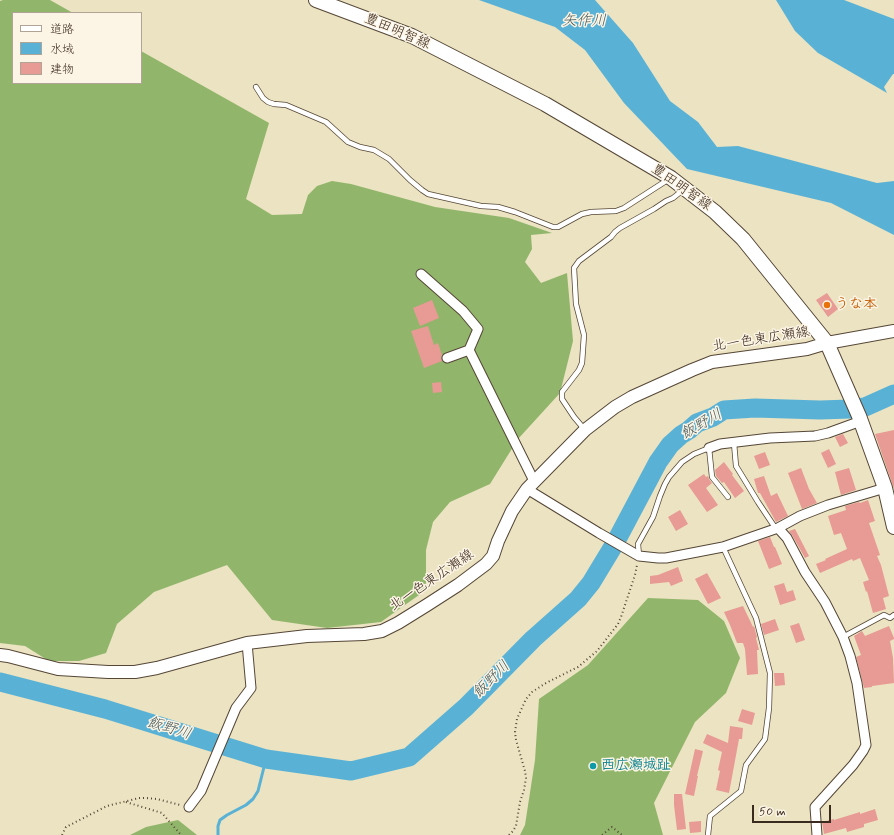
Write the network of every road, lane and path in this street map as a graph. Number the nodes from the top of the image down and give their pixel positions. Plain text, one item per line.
1 (316, 0) edge
2 (256, 87) dead end
3 (671, 178) junction
4 (685, 189) junction
5 (421, 274) dead end
6 (894, 331) edge
7 (827, 344) junction
8 (470, 350) junction
9 (448, 358) dead end
10 (860, 419) junction
11 (585, 430) junction
12 (734, 443) junction
13 (709, 448) junction
14 (530, 485) junction
15 (885, 488) junction
16 (728, 498) dead end
17 (894, 527) edge
18 (778, 528) junction
19 (723, 547) junction
20 (639, 556) junction
21 (894, 615) edge
22 (843, 637) junction
23 (247, 642) junction
24 (0, 655) edge
25 (125, 802) junction
26 (189, 807) joint
27 (62, 835) edge
28 (181, 835) edge
29 (509, 835) edge
30 (602, 835) edge
31 (622, 835) edge
32 (708, 835) edge
33 (816, 835) edge

1 - 3 main road, 豊田明智線
2 - 3 lane
3 - 4 main road, 豊田明智線
4 - 7 main road, 豊田明智線
4 - 11 lane
5 - 8 street
6 - 7 main road, 北一色東広瀬線
7 - 10 main road, 豊田明智線
7 - 11 main road, 北一色東広瀬線
8 - 9 street
8 - 14 street
10 - 12 street
10 - 15 main road, 豊田明智線
11 - 14 main road, 北一色東広瀬線
12 - 13 street
12 - 18 lane
13 - 16 lane
13 - 20 lane
14 - 20 street
14 - 23 main road, 北一色東広瀬線
15 - 17 main road, 豊田明智線
15 - 18 street
18 - 19 street
18 - 22 street
19 - 20 street
19 - 32 lane
20 - 29 path
21 - 22 lane
22 - 33 street
23 - 24 main road, 北一色東広瀬線
23 - 26 street
25 - 26 path
25 - 27 path
25 - 28 path
30 - 31 path

